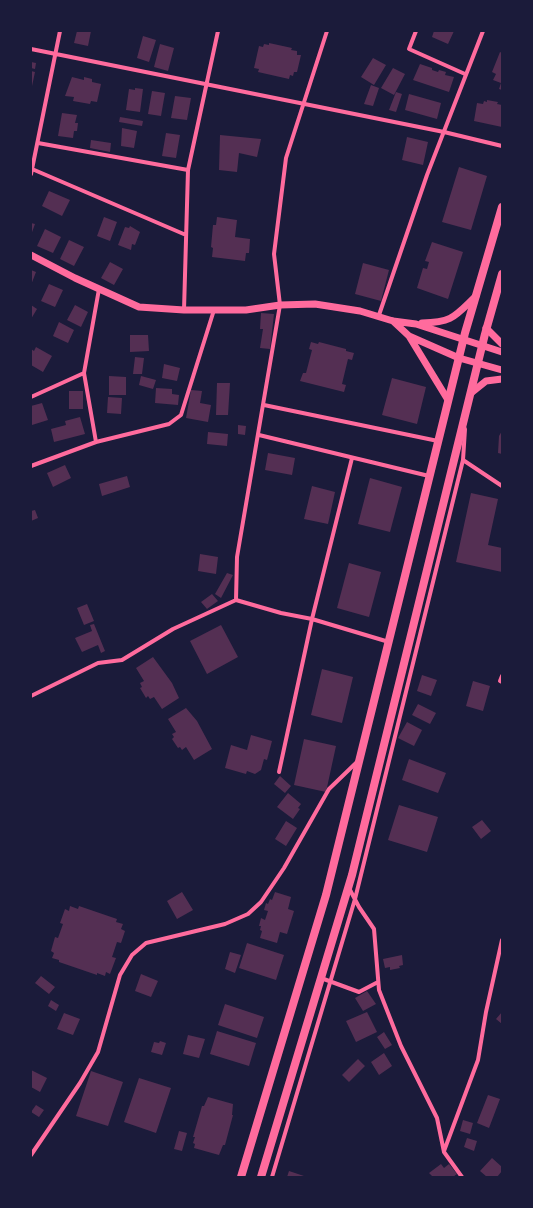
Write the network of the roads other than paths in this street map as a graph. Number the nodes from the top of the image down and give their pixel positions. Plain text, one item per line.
1 (60, 31) edge
2 (218, 31) edge
3 (327, 31) edge
4 (416, 31) edge
5 (483, 31) edge
6 (31, 49) edge
7 (55, 53) junction
8 (465, 74) junction
9 (207, 85) junction
10 (303, 104) junction
11 (444, 132) junction
12 (38, 143) junction
13 (502, 146) edge
14 (188, 170) junction
15 (31, 172) edge
16 (502, 207) edge
17 (186, 235) junction
18 (31, 255) edge
19 (502, 274) edge
20 (98, 289) junction
21 (476, 296) junction
22 (280, 305) junction
23 (184, 310) junction
24 (214, 310) junction
25 (378, 316) junction
26 (393, 321) junction
27 (416, 324) junction
28 (486, 328) junction
29 (409, 336) junction
30 (463, 339) junction
31 (482, 344) junction
32 (502, 344) edge
33 (502, 352) edge
34 (459, 358) junction
35 (478, 363) junction
36 (502, 370) edge
37 (84, 373) junction
38 (502, 379) edge
39 (471, 393) junction
40 (31, 397) edge
41 (448, 400) junction
42 (264, 405) junction
43 (465, 415) junction
44 (258, 435) junction
45 (438, 441) junction
46 (96, 442) junction
47 (352, 458) junction
48 (463, 460) junction
49 (31, 466) edge
50 (430, 476) junction
51 (502, 486) edge
52 (236, 600) junction
53 (312, 619) junction
54 (389, 642) junction
55 (502, 676) edge
56 (502, 682) edge
57 (31, 696) edge
58 (360, 760) junction
59 (279, 772) dead end
60 (349, 886) junction
61 (355, 899) junction
62 (502, 940) edge
63 (321, 978) junction
64 (332, 981) junction
65 (378, 982) junction
66 (444, 1152) junction
67 (31, 1155) edge
68 (241, 1177) edge
69 (261, 1177) edge
70 (272, 1177) edge
71 (462, 1177) edge

1 - 7 street
2 - 9 street
3 - 10 street
4 - 8 street
5 - 8 street
6 - 7 street
7 - 9 street
7 - 12 street
8 - 11 street
9 - 10 street
9 - 14 street
10 - 11 street
10 - 22 street
11 - 13 street
11 - 25 street
12 - 14 street
12 - 15 street
14 - 17 street
15 - 17 street
16 - 21 main road
17 - 23 street
18 - 20 street
19 - 28 main road
20 - 23 street
20 - 37 street
21 - 27 street
21 - 30 main road
22 - 24 street
22 - 25 street
22 - 42 street
23 - 24 street
24 - 46 street
25 - 26 street
26 - 27 street
26 - 29 street
27 - 30 street
28 - 31 main road
28 - 32 street
29 - 34 street
29 - 41 street
30 - 31 street
30 - 34 main road
31 - 33 street
31 - 35 main road
34 - 35 street
34 - 41 main road
35 - 36 street
35 - 39 main road
37 - 40 street
37 - 46 street
38 - 39 street
39 - 43 main road
41 - 45 main road
42 - 44 street
42 - 45 street
43 - 48 street
43 - 60 main road
44 - 47 street
44 - 52 street
45 - 50 main road
46 - 49 street
47 - 50 street
47 - 53 street
48 - 51 street
48 - 61 street
50 - 54 main road
52 - 53 street
52 - 57 street
53 - 54 street
53 - 59 street
54 - 58 main road
55 - 56 street
58 - 67 street
58 - 68 main road
60 - 61 street
60 - 63 main road
61 - 64 street
61 - 65 street
62 - 66 street
63 - 64 street
63 - 69 main road
64 - 65 street
64 - 70 street
65 - 66 street
66 - 71 street

